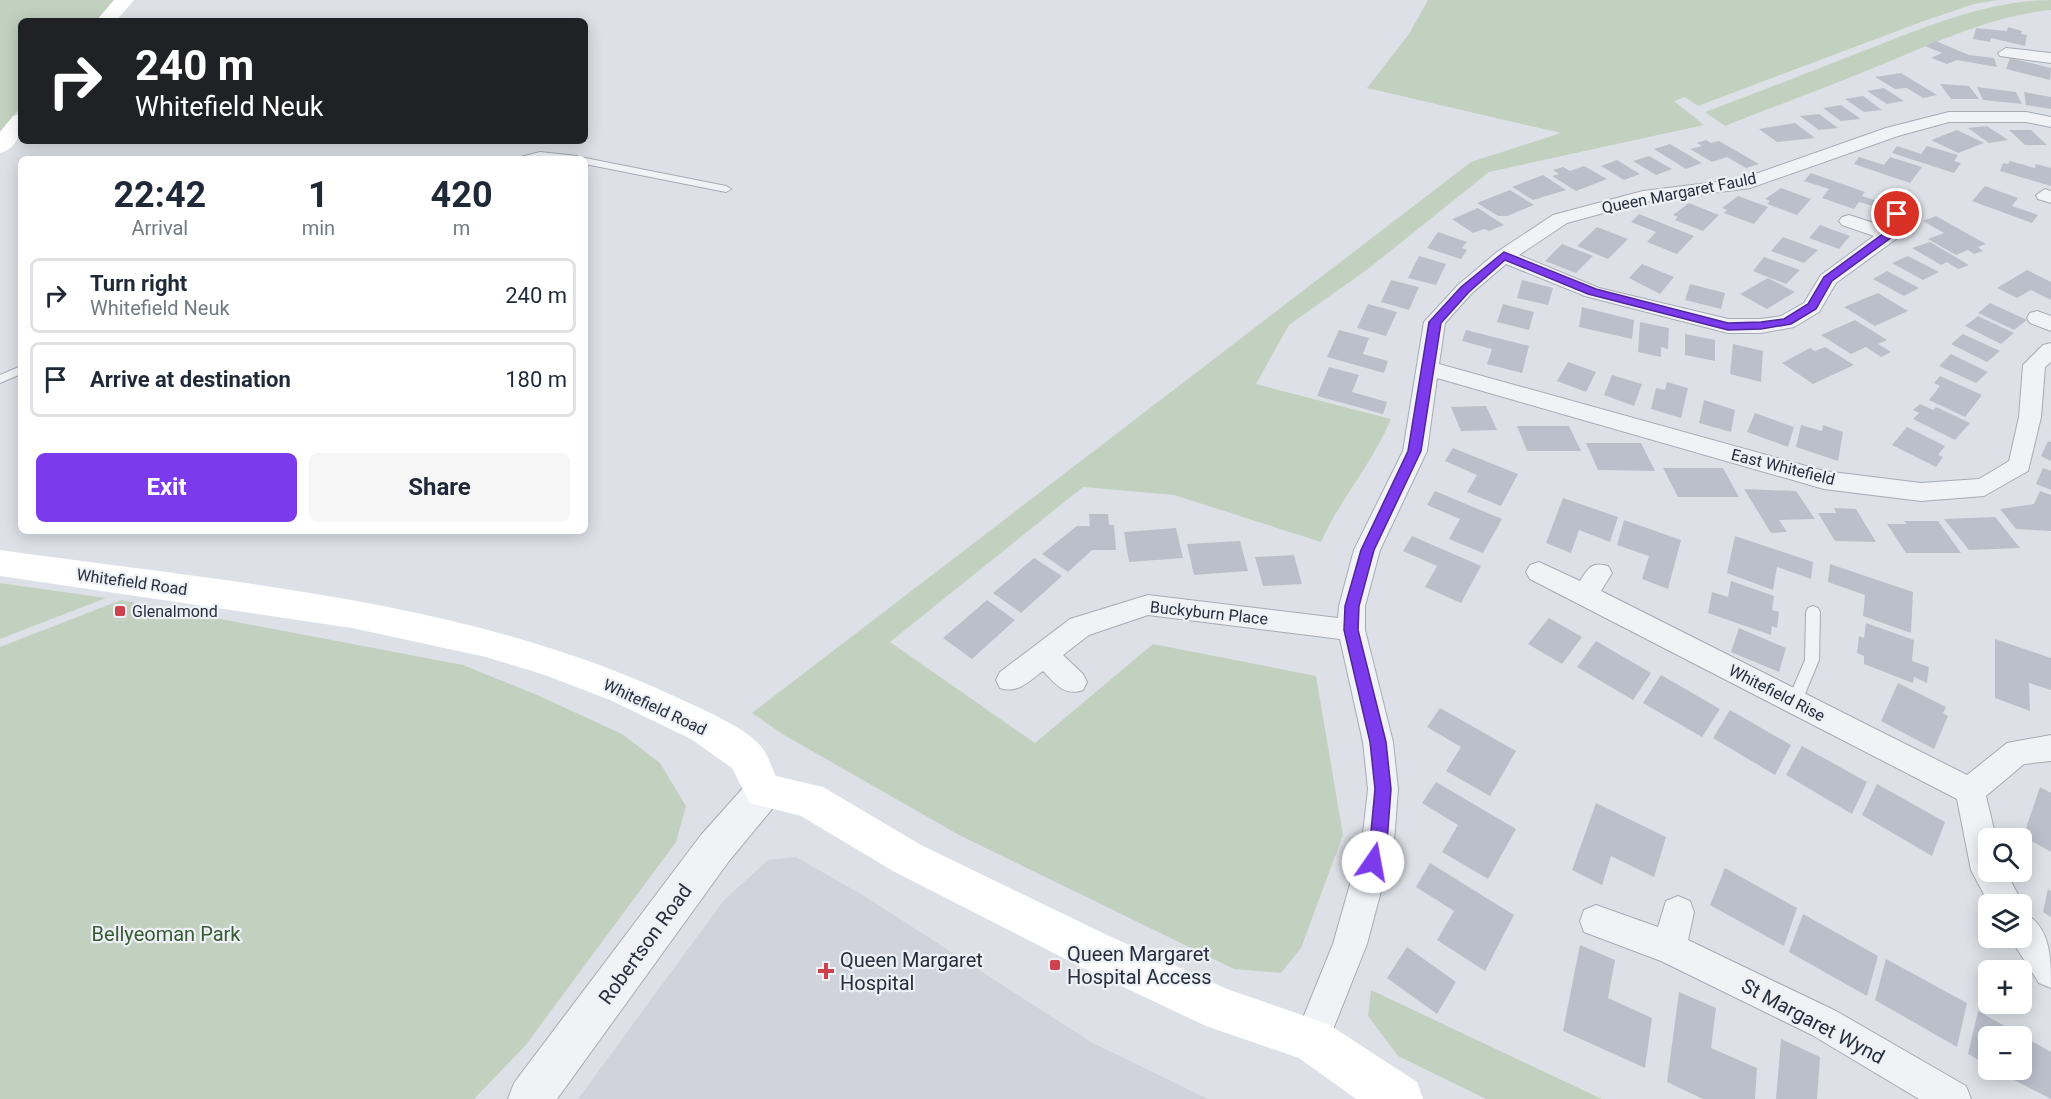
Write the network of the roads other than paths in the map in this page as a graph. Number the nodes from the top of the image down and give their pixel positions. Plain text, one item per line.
1 (124, 0) edge
2 (109, 18) edge
3 (2006, 52) dead end
4 (2051, 58) edge
5 (2051, 122) edge
6 (18, 125) edge
7 (0, 146) edge
8 (588, 162) edge
9 (726, 189) dead end
10 (1897, 214) dead end
11 (1849, 221) dead end
12 (1889, 235) junction
13 (1504, 256) junction
14 (2051, 350) edge
15 (1427, 368) junction
16 (18, 371) edge
17 (0, 379) edge
18 (0, 563) edge
19 (1539, 572) dead end
20 (1813, 612) dead end
21 (1351, 630) junction
22 (1044, 655) junction
23 (1010, 680) dead end
24 (1073, 682) dead end
25 (1795, 702) junction
26 (2051, 748) edge
27 (764, 791) junction
28 (1970, 791) junction
29 (2001, 894) edge
30 (1678, 912) dead end
31 (1596, 921) dead end
32 (2032, 942) edge
33 (1669, 948) junction
34 (2051, 971) edge
35 (1312, 1040) junction
36 (530, 1099) edge
37 (1400, 1099) edge
38 (1953, 1099) edge

1 - 2 main road
3 - 4 street
5 - 13 street, Queen Margaret Fauld
6 - 7 main road
8 - 9 lane
10 - 12 street
11 - 12 street
12 - 13 street
13 - 15 street, Queen Margaret Fauld
14 - 15 street, East Whitefield
15 - 21 street, Queen Margaret Fauld
16 - 17 lane
18 - 27 main road, Whitefield Road
19 - 25 street, Whitefield Rise
20 - 25 lane
21 - 22 street, Buckyburn Place
21 - 35 street, Queen Margaret Fauld
22 - 23 street, Buckyburn Place
22 - 24 street
25 - 28 street, Whitefield Rise
26 - 28 street
27 - 35 main road
27 - 36 street, Robertson Road
28 - 29 street
30 - 33 street
31 - 33 street, St Margaret Wynd
32 - 34 street
33 - 38 street, St Margaret Wynd
35 - 37 main road

